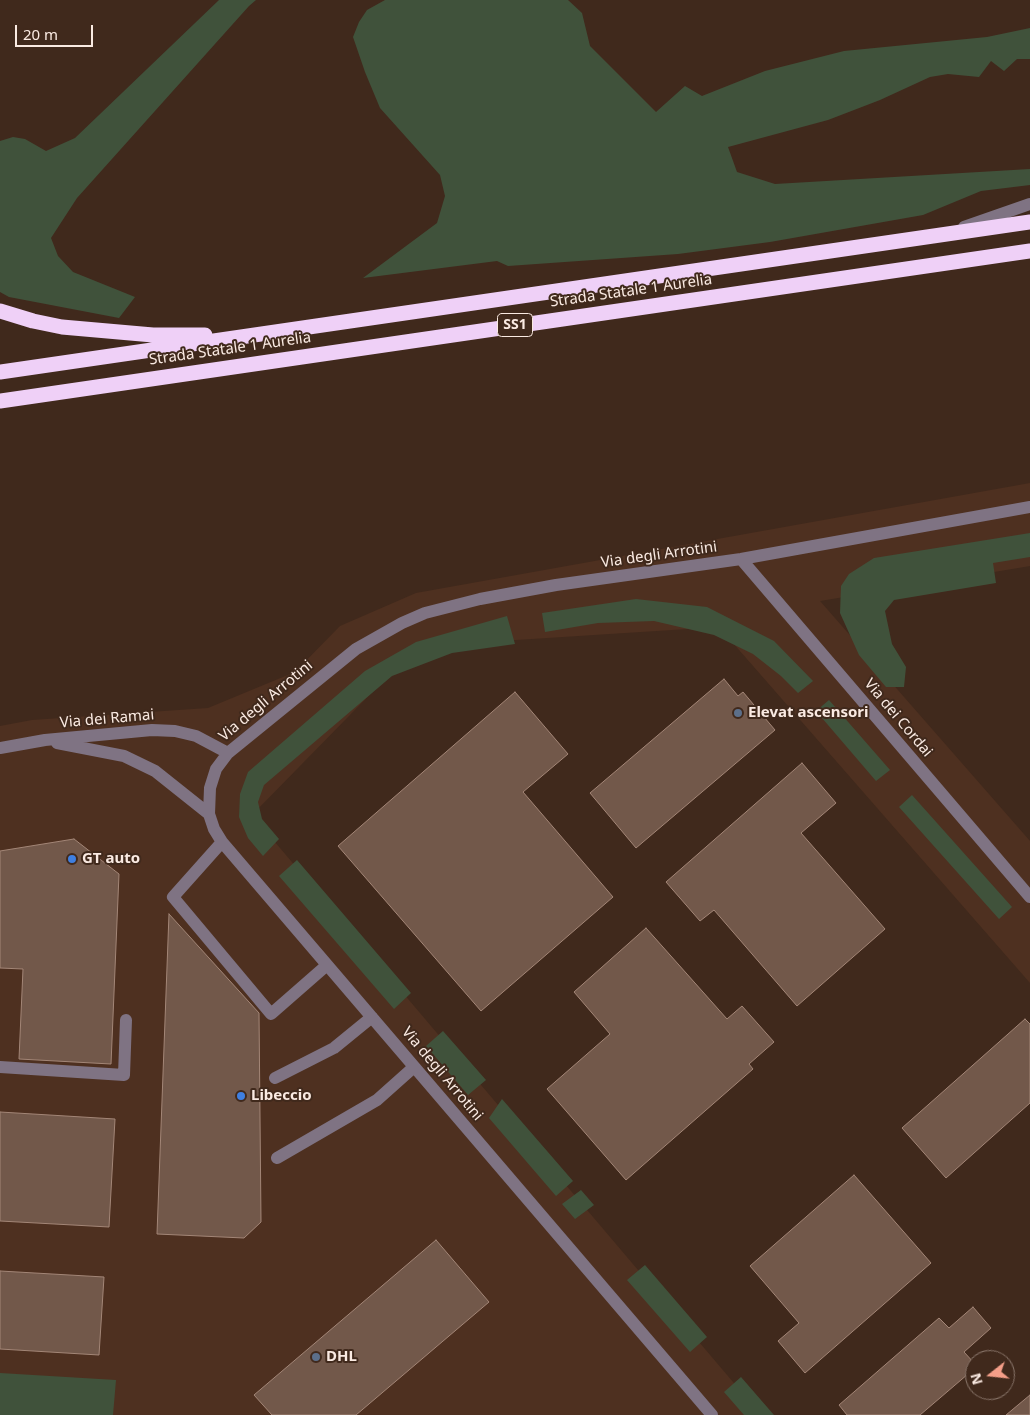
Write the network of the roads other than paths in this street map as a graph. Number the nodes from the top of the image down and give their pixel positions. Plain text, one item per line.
1 (1030, 204) edge
2 (1030, 222) edge
3 (944, 235) junction
4 (1030, 250) edge
5 (0, 310) edge
6 (262, 334) junction
7 (0, 372) edge
8 (0, 401) edge
9 (1030, 507) edge
10 (741, 559) junction
11 (45, 740) junction
12 (0, 748) edge
13 (228, 753) junction
14 (209, 814) junction
15 (222, 842) junction
16 (1030, 897) edge
17 (327, 965) junction
18 (372, 1017) junction
19 (126, 1020) dead end
20 (0, 1067) edge
21 (414, 1067) junction
22 (275, 1078) dead end
23 (277, 1158) dead end
24 (712, 1415) edge

1 - 3 street
2 - 3 highway, Strada Statale 1 Aurelia / SS1
3 - 6 highway, Strada Statale 1 Aurelia / SS1
4 - 8 highway, Strada Statale 1 Aurelia / SS1
5 - 6 highway
6 - 7 highway, Strada Statale 1 Aurelia / SS1
9 - 10 street, Via degli Arrotini
10 - 13 street, Via degli Arrotini
10 - 16 street, Via dei Cordai
11 - 12 street, Via dei Ramai
11 - 13 street, Via dei Ramai
11 - 14 street, Via dei Ramai
13 - 14 street, Via degli Arrotini
14 - 15 street, Via degli Arrotini
15 - 17 street, Via degli Arrotini
15 - 17 street
17 - 18 street, Via degli Arrotini
18 - 21 street, Via degli Arrotini
18 - 22 street
19 - 20 street
21 - 23 street
21 - 24 street, Via degli Arrotini

